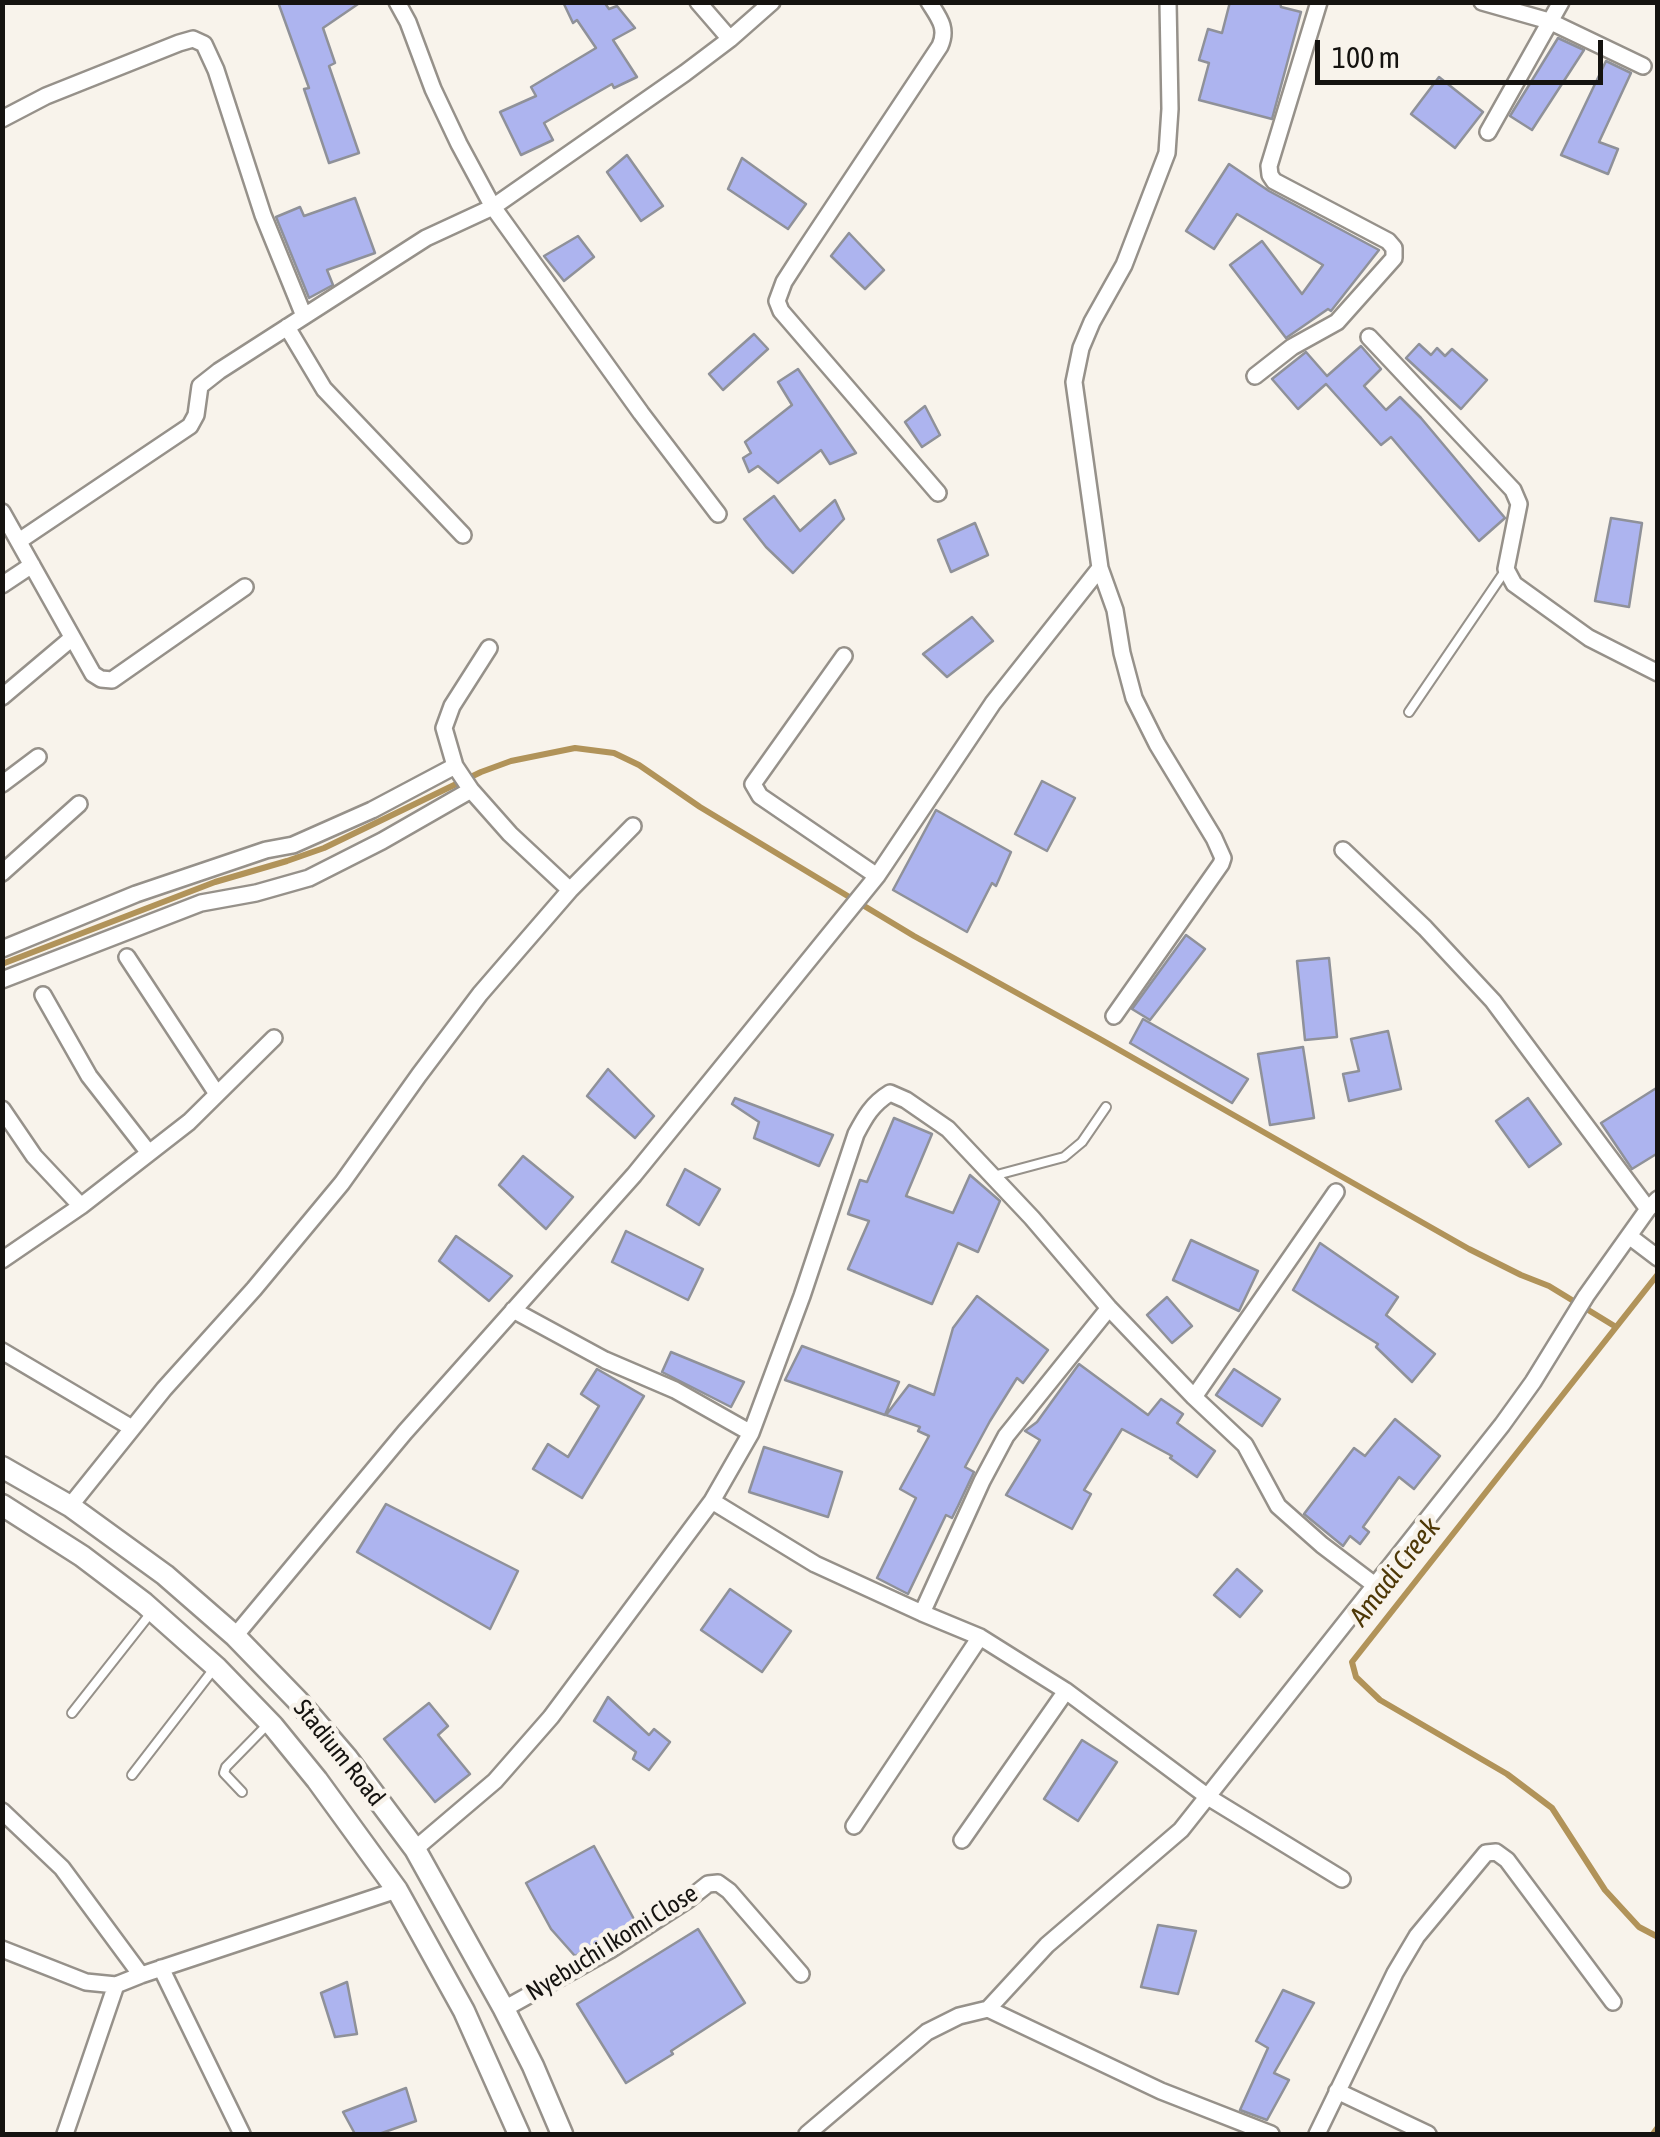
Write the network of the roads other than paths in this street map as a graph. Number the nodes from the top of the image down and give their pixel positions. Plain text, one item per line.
1 (398, 2) edge
2 (698, 2) edge
3 (772, 2) edge
4 (929, 2) edge
5 (1168, 2) edge
6 (1319, 2) edge
7 (1482, 2) edge
8 (1561, 2) edge
9 (1549, 21) junction
10 (730, 39) junction
11 (1643, 66) dead end
12 (2, 119) edge
13 (1488, 132) dead end
14 (493, 206) junction
15 (304, 316) junction
16 (287, 327) junction
17 (1369, 336) dead end
18 (1256, 376) dead end
19 (938, 494) dead end
20 (2, 512) edge
21 (718, 514) dead end
22 (463, 534) dead end
23 (18, 541) junction
24 (32, 565) junction
25 (1100, 568) junction
26 (1506, 569) junction
27 (2, 585) edge
28 (246, 587) dead end
29 (72, 638) junction
30 (489, 648) dead end
31 (844, 656) dead end
32 (1658, 673) edge
33 (2, 697) edge
34 (1409, 712) dead end
35 (38, 757) dead end
36 (455, 766) junction
37 (2, 784) edge
38 (471, 790) junction
39 (79, 804) dead end
40 (632, 826) dead end
41 (1343, 850) dead end
42 (2, 873) edge
43 (872, 882) junction
44 (570, 890) junction
45 (2, 949) edge
46 (128, 956) dead end
47 (2, 980) edge
48 (43, 995) dead end
49 (1114, 1016) dead end
50 (274, 1038) dead end
51 (216, 1094) junction
52 (1106, 1107) dead end
53 (2, 1109) edge
54 (149, 1152) junction
55 (993, 1176) junction
56 (1336, 1192) dead end
57 (1653, 1204) edge
58 (81, 1206) junction
59 (1629, 1236) junction
60 (1658, 1258) edge
61 (2, 1260) edge
62 (1110, 1308) junction
63 (514, 1310) junction
64 (2, 1351) edge
65 (1194, 1398) junction
66 (132, 1428) junction
67 (750, 1433) junction
68 (2, 1466) edge
69 (712, 1500) junction
70 (2, 1505) edge
71 (70, 1506) junction
72 (1376, 1586) junction
73 (153, 1611) junction
74 (922, 1614) junction
75 (236, 1636) junction
76 (980, 1637) junction
77 (216, 1667) junction
78 (1066, 1691) junction
79 (72, 1713) dead end
80 (269, 1722) junction
81 (347, 1758) junction
82 (132, 1775) dead end
83 (317, 1780) junction
84 (242, 1792) dead end
85 (1208, 1797) junction
86 (2, 1811) edge
87 (854, 1826) dead end
88 (962, 1840) dead end
89 (415, 1849) junction
90 (1342, 1879) dead end
91 (398, 1890) junction
92 (2, 1949) edge
93 (161, 1968) junction
94 (141, 1974) junction
95 (801, 1974) dead end
96 (116, 1985) junction
97 (1613, 2002) dead end
98 (988, 2009) junction
99 (504, 2010) junction
100 (1337, 2091) junction
101 (65, 2134) edge
102 (242, 2134) edge
103 (520, 2134) edge
104 (562, 2134) edge
105 (807, 2134) edge
106 (1271, 2134) edge
107 (1316, 2134) edge
108 (1428, 2134) edge

1 - 14 street
2 - 10 street
3 - 10 street
4 - 19 street
5 - 25 street
6 - 18 street
7 - 9 street
8 - 9 street
9 - 11 street
9 - 13 street
10 - 14 street
12 - 15 street
14 - 15 street
14 - 21 street
15 - 16 street
16 - 22 street
16 - 23 street
17 - 26 street
20 - 23 street
23 - 24 street
24 - 27 street
24 - 29 street
25 - 43 street
25 - 49 street
26 - 32 street
26 - 34 lane
28 - 29 street
29 - 33 street
30 - 36 street
31 - 43 street
35 - 37 street
36 - 38 street
36 - 45 street
38 - 44 street
38 - 47 street
39 - 42 street
40 - 44 street
41 - 57 street
43 - 63 street
44 - 66 street
46 - 51 street
48 - 54 street
50 - 51 street
51 - 54 street
52 - 55 lane
53 - 58 street
54 - 58 street
55 - 62 street
55 - 67 street
56 - 65 street
57 - 59 street
58 - 61 street
59 - 60 street
59 - 72 street
62 - 65 street
62 - 74 street
63 - 67 street
63 - 75 street
64 - 66 street
65 - 72 street
66 - 71 street
67 - 69 street
68 - 71 main road, Stadium Road
69 - 74 street
69 - 89 street
70 - 73 main road, Stadium Road
71 - 75 main road, Stadium Road
72 - 85 street
73 - 77 main road, Stadium Road
73 - 79 lane
74 - 76 street
75 - 81 main road, Stadium Road
76 - 78 street
76 - 87 street
77 - 80 main road, Stadium Road
77 - 82 lane
78 - 85 street
78 - 88 street
80 - 83 main road, Stadium Road
80 - 84 lane
81 - 83 main road
81 - 89 main road, Stadium Road
83 - 91 main road, Stadium Road
85 - 90 street
85 - 98 street
86 - 94 street
89 - 99 main road, Stadium Road
91 - 93 street
91 - 103 main road, Stadium Road
92 - 96 street
93 - 94 street
93 - 102 street
94 - 96 street
95 - 99 street, Nyebuchi Ikomi Close
96 - 101 street
97 - 100 street
98 - 105 street
98 - 106 street
99 - 104 main road, Stadium Road
100 - 107 street
100 - 108 street

